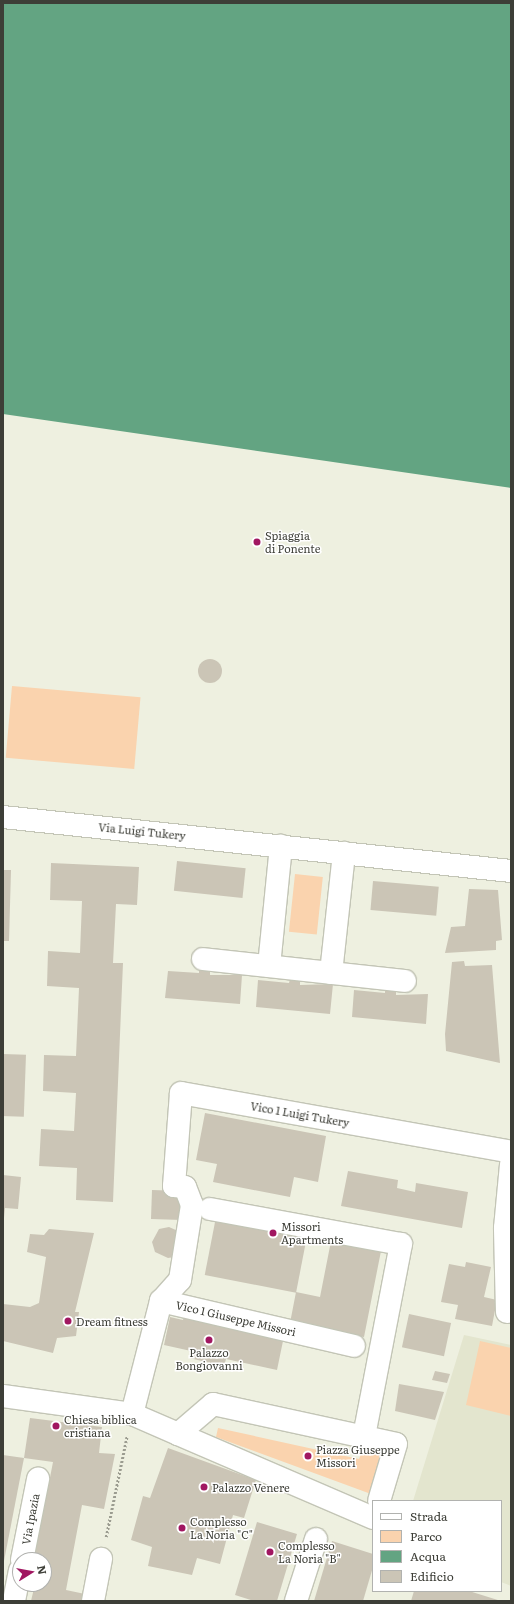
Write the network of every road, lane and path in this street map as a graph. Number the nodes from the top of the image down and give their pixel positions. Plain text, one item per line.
1 (3, 817) edge
2 (281, 846) junction
3 (344, 853) junction
4 (511, 871) edge
5 (203, 959) dead end
6 (269, 966) junction
7 (331, 973) junction
8 (404, 981) dead end
9 (511, 1152) edge
10 (511, 1164) edge
11 (210, 1209) dead end
12 (161, 1301) junction
13 (508, 1312) dead end
14 (354, 1346) dead end
15 (3, 1396) edge
16 (132, 1414) junction
17 (178, 1434) junction
18 (364, 1436) junction
19 (38, 1479) dead end
20 (379, 1500) edge
21 (372, 1518) edge
22 (316, 1539) dead end
23 (24, 1552) edge
24 (101, 1559) joint
25 (93, 1601) edge
26 (296, 1601) edge

1 - 2 street, Via Luigi Tukery
2 - 3 street, Via Luigi Tukery
2 - 6 street
3 - 4 street, Via Luigi Tukery
3 - 7 street
5 - 6 street
6 - 7 street
7 - 8 street
9 - 12 street, Vico 1 Luigi Tukery
10 - 13 street
11 - 18 street
12 - 14 street, Vico 1 Giuseppe Missori
12 - 16 street, Vico 1 Giuseppe Missori
15 - 16 street
16 - 17 street
16 - 24 path
17 - 18 street
17 - 21 street
18 - 20 street
19 - 23 street, Via Ipazia
22 - 26 street
24 - 25 street

